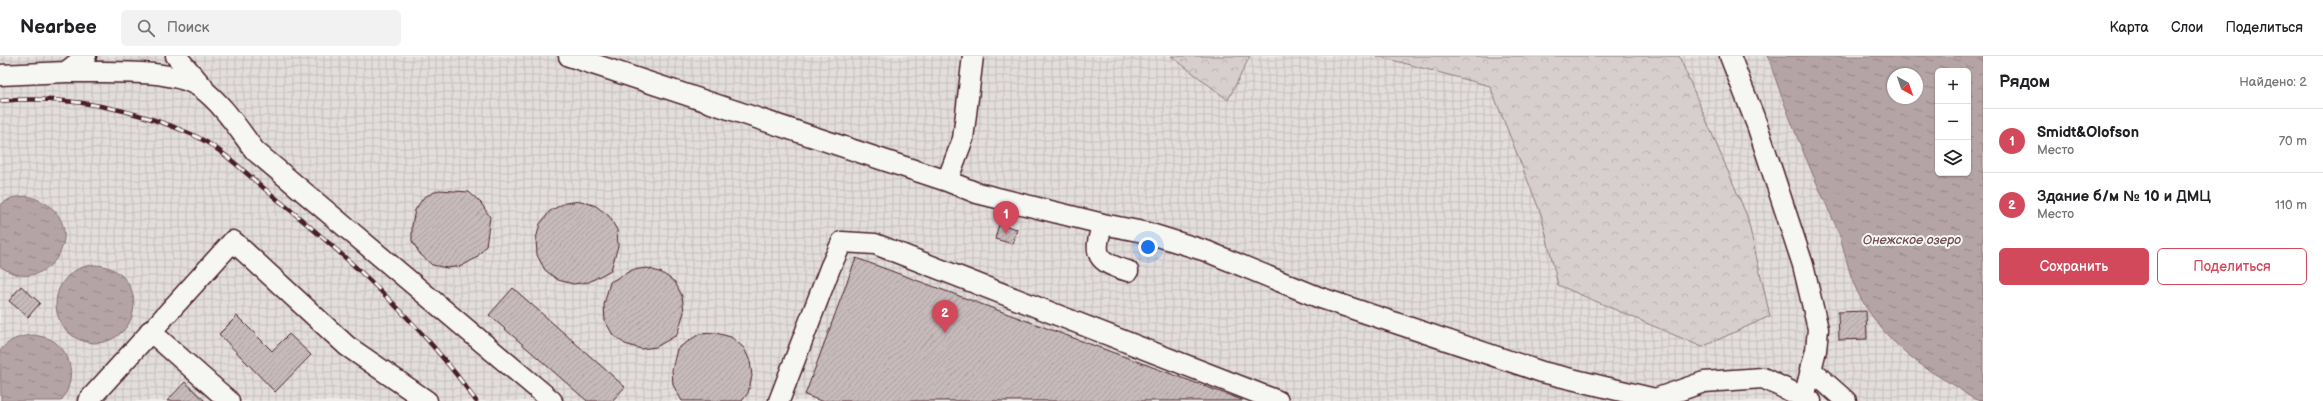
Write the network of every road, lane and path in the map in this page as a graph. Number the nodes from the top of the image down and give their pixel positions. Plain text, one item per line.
1 (86, 56) edge
2 (176, 56) edge
3 (569, 56) edge
4 (973, 56) edge
5 (1730, 56) edge
6 (66, 72) junction
7 (0, 75) edge
8 (216, 102) junction
9 (946, 181) junction
10 (1103, 224) junction
11 (1128, 271) dead end
12 (150, 331) junction
13 (1810, 369) junction
14 (1704, 382) junction
15 (786, 399) edge
16 (1807, 400) edge
17 (88, 401) edge
18 (229, 401) edge
19 (427, 401) edge
20 (552, 401) edge
21 (1278, 401) edge
22 (1691, 401) edge
23 (1846, 401) edge

1 - 6 lane
2 - 8 lane
3 - 9 lane
4 - 9 lane
5 - 13 lane
6 - 7 lane
6 - 8 lane
8 - 20 lane
9 - 10 lane
10 - 11 lane
10 - 14 lane
12 - 17 lane
12 - 18 lane
12 - 19 lane
13 - 16 lane
13 - 23 lane
14 - 16 lane
14 - 22 lane
15 - 21 lane

